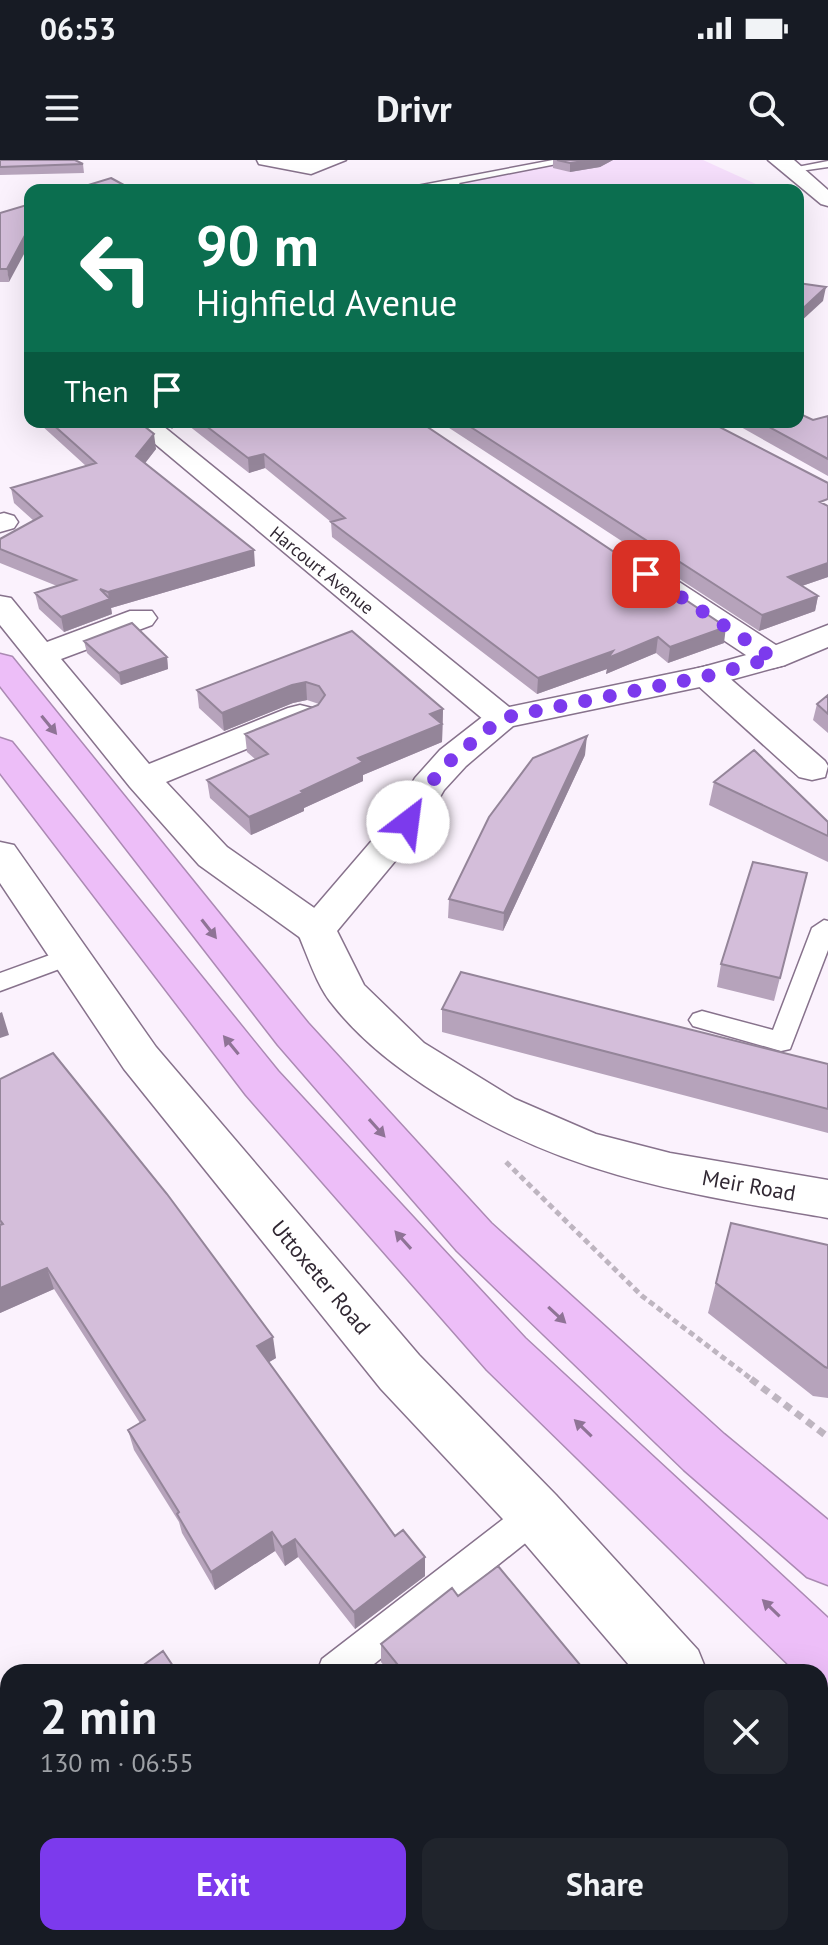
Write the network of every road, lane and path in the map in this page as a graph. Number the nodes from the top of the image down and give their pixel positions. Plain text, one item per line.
1 (266, 160) edge
2 (337, 160) edge
3 (572, 160) edge
4 (828, 164) edge
5 (785, 165) edge
6 (460, 184) edge
7 (828, 200) edge
8 (149, 428) edge
9 (641, 571) edge
10 (0, 605) edge
11 (141, 618) dead end
12 (828, 635) edge
13 (773, 658) junction
14 (20, 660) edge
15 (707, 676) junction
16 (306, 713) edge
17 (502, 718) junction
18 (0, 749) edge
19 (812, 769) dead end
20 (143, 779) junction
21 (0, 854) edge
22 (316, 929) junction
23 (828, 929) edge
24 (72, 955) junction
25 (0, 982) edge
26 (702, 1020) dead end
27 (499, 1111) junction
28 (828, 1199) edge
29 (828, 1437) edge
30 (536, 1514) junction
31 (828, 1557) edge
32 (828, 1660) edge
33 (345, 1664) edge
34 (669, 1664) edge

1 - 2 street
3 - 6 lane
4 - 5 lane
5 - 7 street
8 - 17 street, Harcourt Avenue
9 - 13 street
10 - 14 street
11 - 14 street
12 - 13 street
13 - 15 street
14 - 20 street
14 -> 31 highway
15 - 17 street
15 - 19 street
16 - 20 street
17 - 22 street
32 -> 18 highway
20 - 22 street
21 - 24 street, Uttoxeter Road
22 - 27 street, Meir Road
23 - 26 lane
24 - 25 lane
24 - 30 street, Uttoxeter Road
27 - 28 street, Meir Road
27 - 29 path
30 - 33 lane
30 - 34 street, Uttoxeter Road

